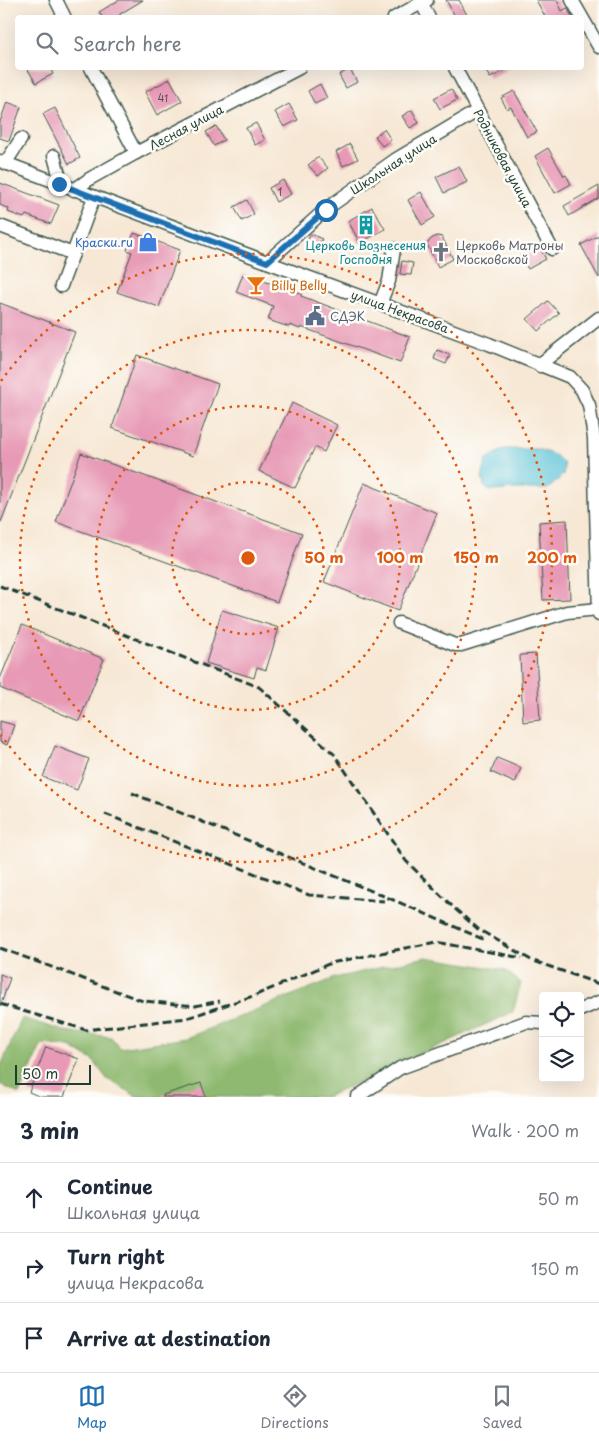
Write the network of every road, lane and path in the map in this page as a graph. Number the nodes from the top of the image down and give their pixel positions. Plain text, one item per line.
1 (572, 0) edge
2 (423, 1) edge
3 (60, 2) edge
4 (64, 15) edge
5 (399, 15) edge
6 (428, 15) edge
7 (581, 15) edge
8 (584, 21) edge
9 (599, 47) edge
10 (92, 70) edge
11 (295, 70) edge
12 (456, 70) edge
13 (477, 111) junction
14 (21, 139) dead end
15 (136, 153) junction
16 (54, 156) dead end
17 (4, 163) edge
18 (59, 184) junction
19 (74, 190) junction
20 (94, 197) junction
21 (0, 226) edge
22 (394, 249) dead end
23 (552, 249) dead end
24 (73, 254) junction
25 (267, 262) junction
26 (61, 286) dead end
27 (380, 304) junction
28 (599, 318) edge
29 (540, 366) junction
30 (598, 552) edge
31 (599, 607) edge
32 (399, 623) dead end
33 (599, 1002) edge
34 (584, 1008) edge
35 (539, 1023) edge
36 (357, 1097) edge

1 - 7 street
2 - 5 street
2 - 6 street
3 - 4 street
8 - 9 street
10 - 15 street
11 - 15 street, Лесная улица
12 - 13 street, Родниковая улица
13 - 23 street, Родниковая улица
13 - 25 street, Школьная улица
14 - 17 street
15 - 19 street, Лесная улица
16 - 18 street
17 - 18 street, улица Некрасова
18 - 19 street, улица Некрасова
19 - 20 street, улица Некрасова
20 - 24 street
20 - 25 street, улица Некрасова
21 - 24 street
22 - 27 street
24 - 26 street
25 - 27 street, улица Некрасова
27 - 29 street, улица Некрасова
28 - 29 street
29 - 30 street, улица Некрасова
30 - 31 street, улица Некрасова
31 - 32 street
33 - 34 street
35 - 36 street

